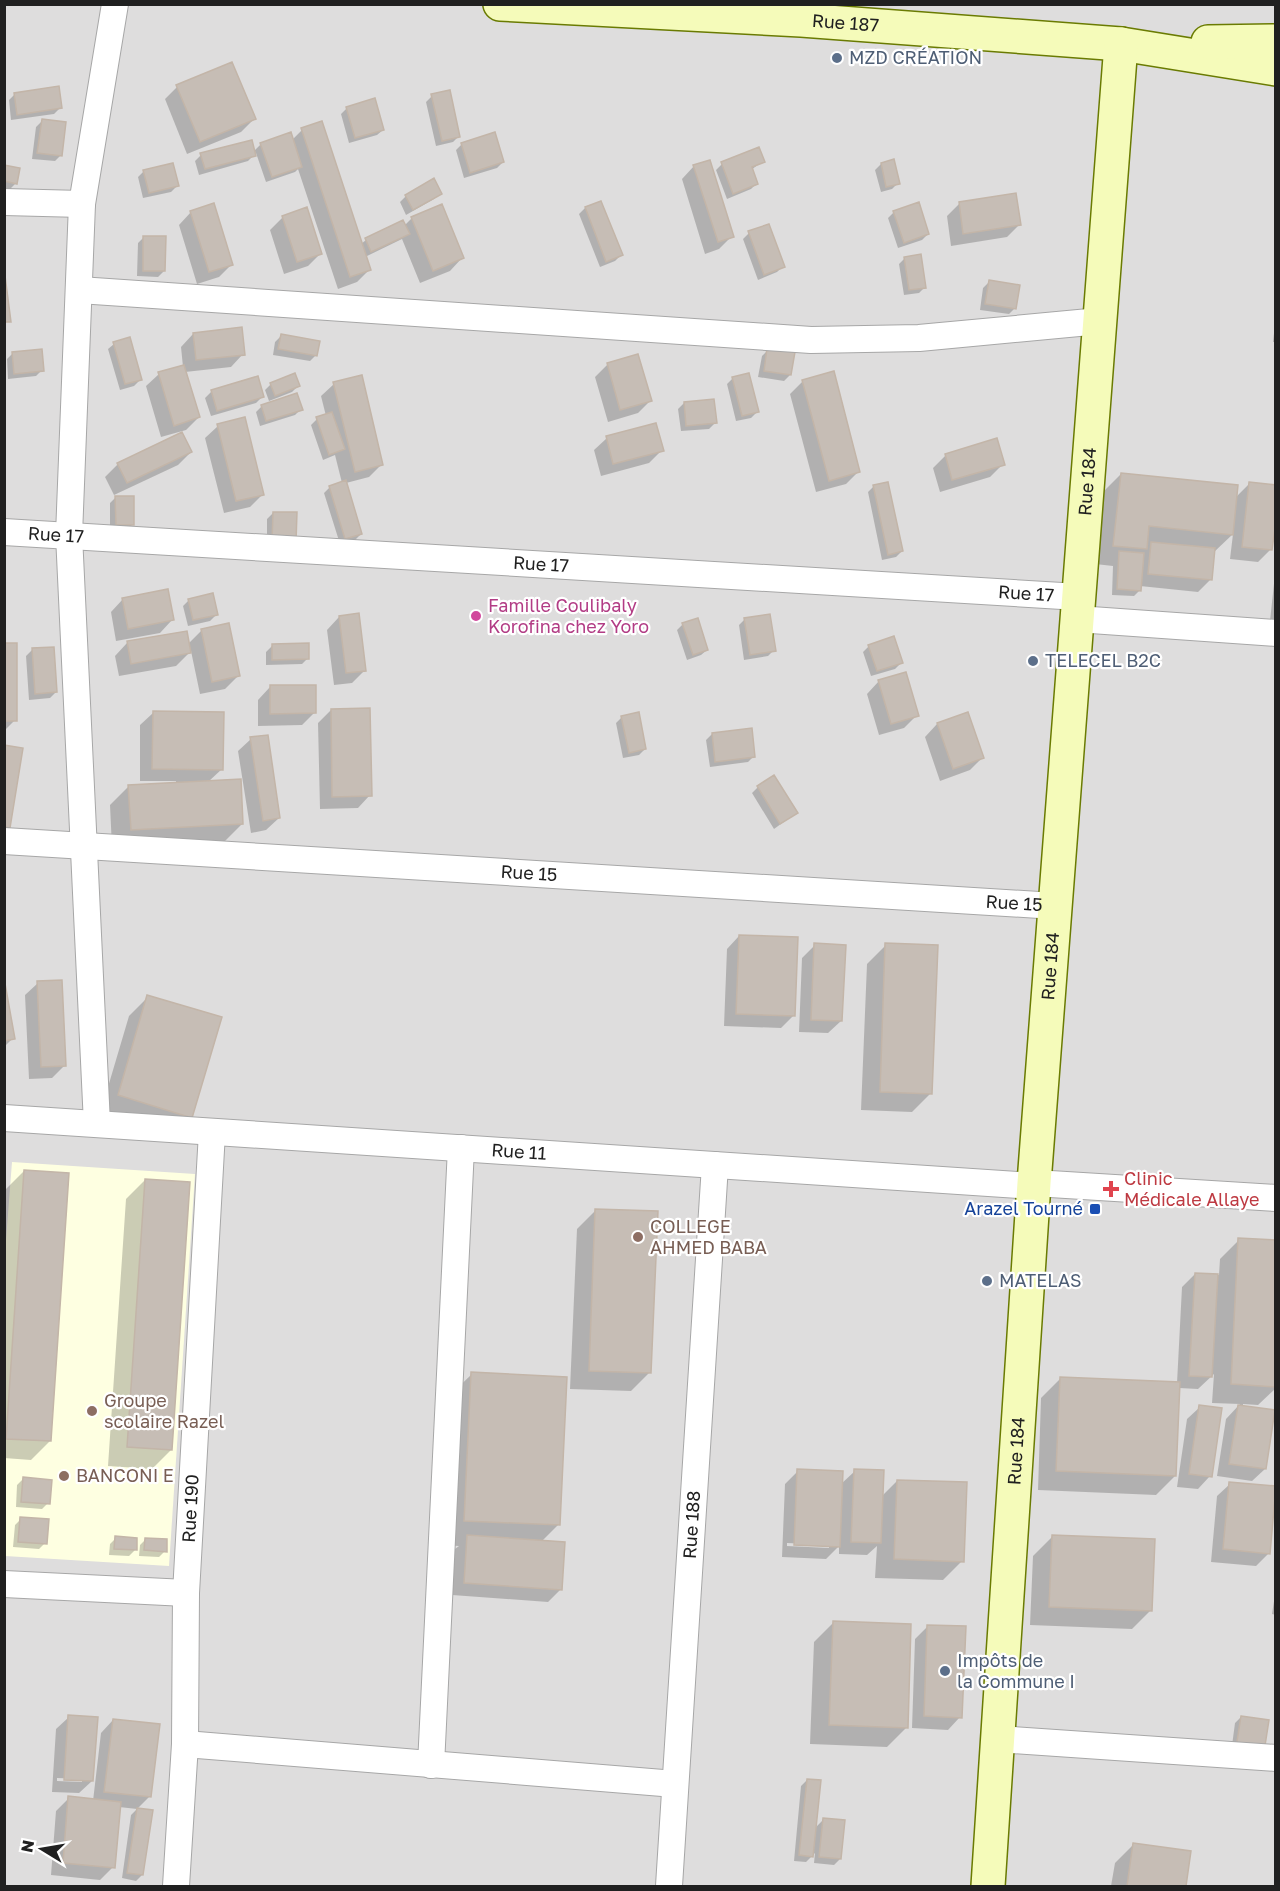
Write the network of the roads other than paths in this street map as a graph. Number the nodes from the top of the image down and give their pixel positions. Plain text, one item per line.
1 (115, 4) edge
2 (500, 4) edge
3 (797, 12) edge
4 (1275, 41) edge
5 (1121, 44) junction
6 (1275, 69) edge
7 (4, 202) edge
8 (82, 204) junction
9 (80, 290) junction
10 (1100, 321) junction
11 (4, 532) edge
12 (69, 535) junction
13 (1078, 608) junction
14 (1275, 633) edge
15 (4, 841) edge
16 (84, 846) junction
17 (1055, 906) junction
18 (4, 1118) edge
19 (97, 1124) junction
20 (212, 1132) junction
21 (461, 1148) junction
22 (715, 1165) junction
23 (1034, 1185) junction
24 (1275, 1198) edge
25 (4, 1584) edge
26 (186, 1593) junction
27 (998, 1739) junction
28 (185, 1744) junction
29 (1275, 1758) edge
30 (431, 1765) junction
31 (675, 1784) junction
32 (176, 1887) edge
33 (669, 1887) edge
34 (988, 1887) edge

1 - 8 street
2 - 3 street, Rue 187
3 - 5 street, Rue 187
4 - 5 street, Rue 187
5 - 6 street, Rue 187
5 - 10 street, Rue 184
7 - 8 street
8 - 9 street
9 - 10 street
9 - 12 street
10 - 13 street, Rue 184
11 - 12 street, Rue 17
12 - 13 street, Rue 17
12 - 16 street
13 - 14 street, Rue 17
13 - 17 street, Rue 184
15 - 16 street, Rue 15
16 - 17 street, Rue 15
16 - 19 street
17 - 23 street, Rue 184
18 - 19 street, Rue 11
19 - 20 street, Rue 11
20 - 21 street, Rue 11
20 - 26 street, Rue 190
21 - 22 street, Rue 11
21 - 30 street
22 - 23 street, Rue 11
22 - 31 street, Rue 188
23 - 24 street, Rue 11
23 - 27 street, Rue 184
25 - 26 street
26 - 28 street, Rue 190
27 - 29 street
27 - 34 street, Rue 184
28 - 30 street
28 - 32 street, Rue 190
30 - 31 street
31 - 33 street, Rue 188

